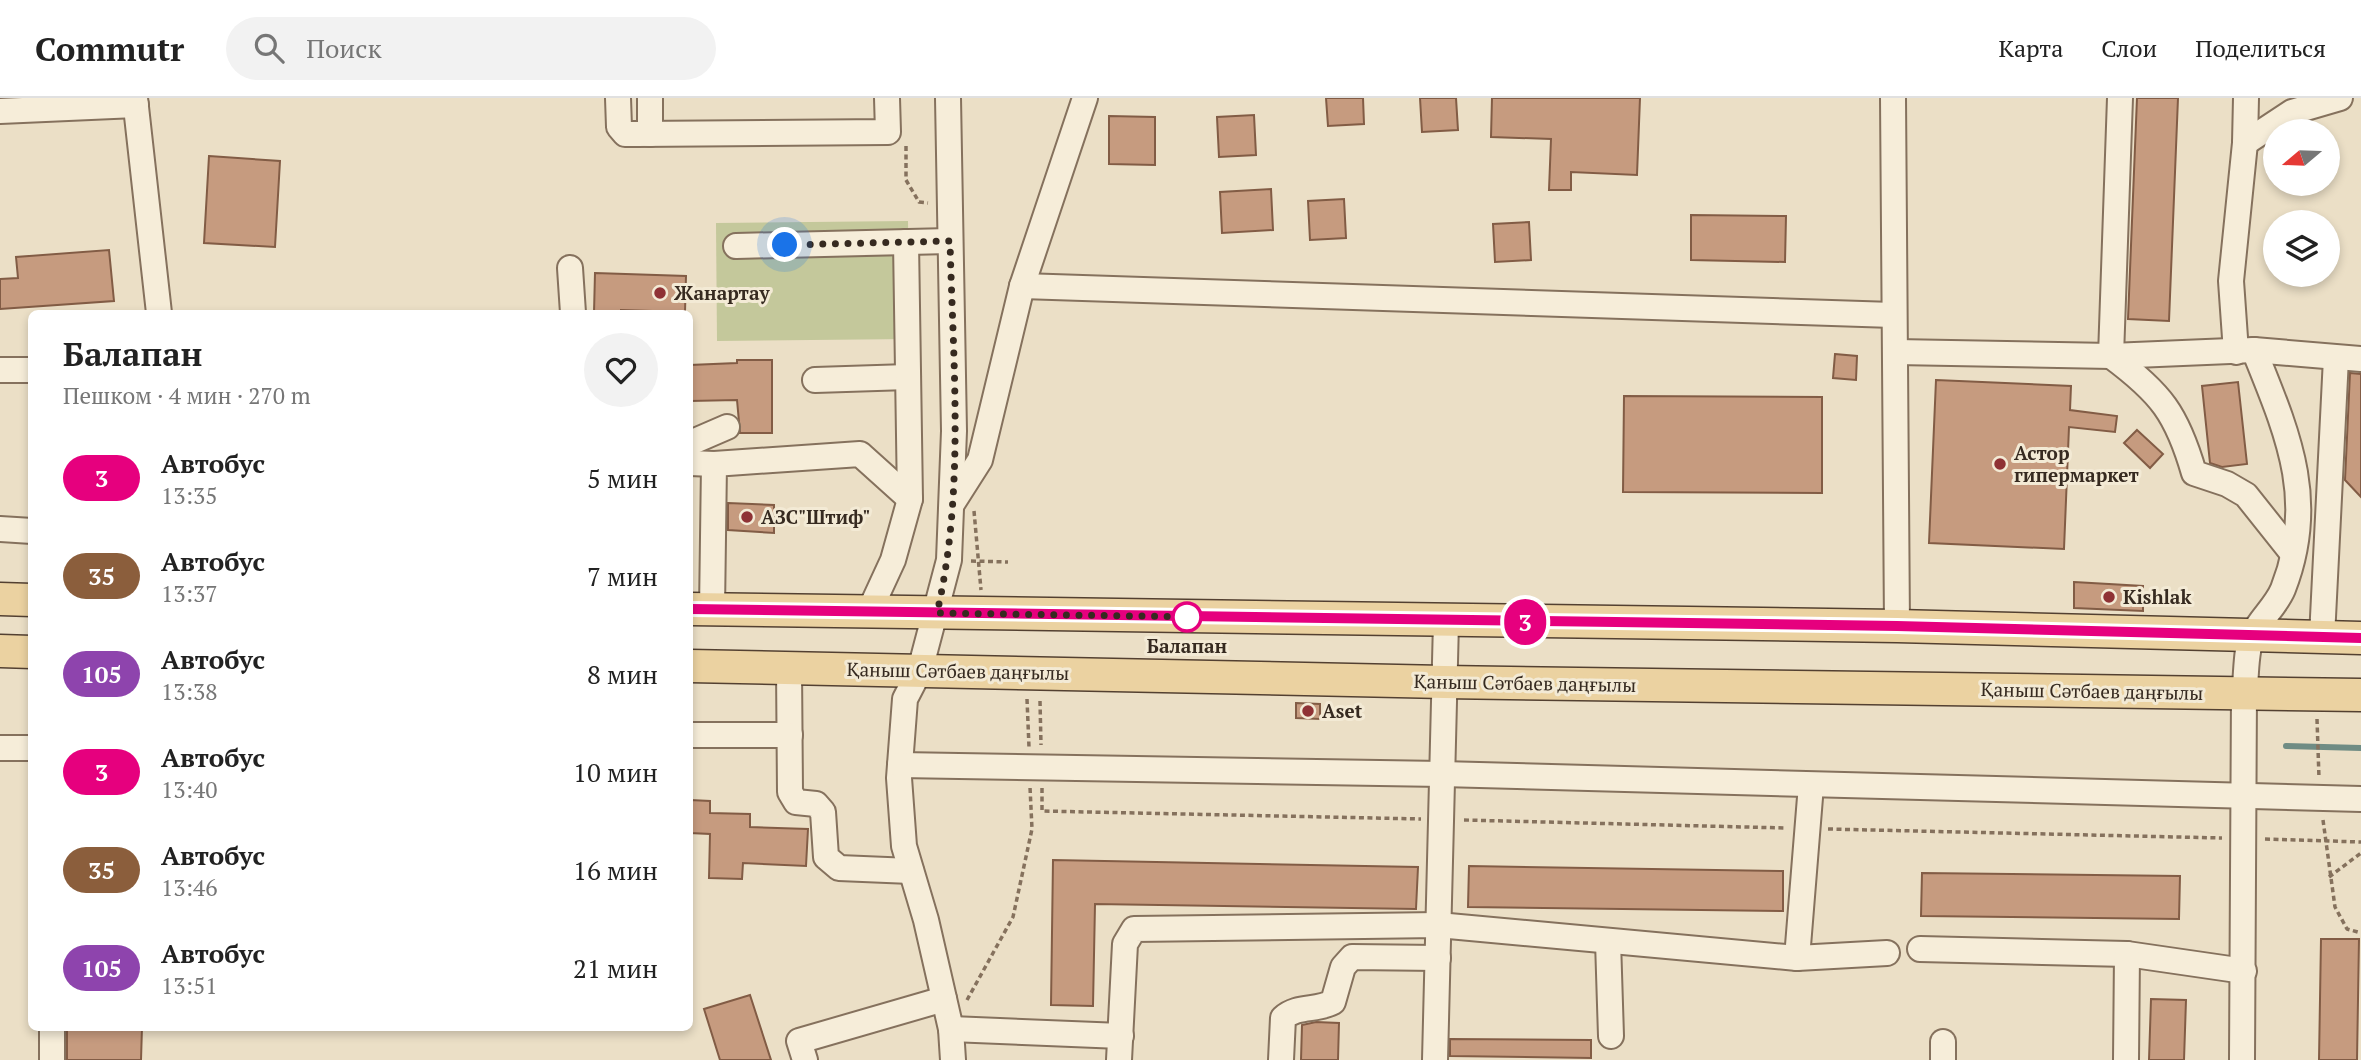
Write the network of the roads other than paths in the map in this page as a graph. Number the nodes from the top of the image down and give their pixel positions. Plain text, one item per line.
1 (618, 98) edge
2 (650, 98) edge
3 (887, 98) edge
4 (948, 98) edge
5 (1085, 98) edge
6 (1893, 98) edge
7 (2120, 98) edge
8 (2246, 98) edge
9 (2340, 98) edge
10 (136, 102) edge
11 (0, 111) edge
12 (650, 134) junction
13 (2245, 143) junction
14 (950, 241) junction
15 (906, 242) junction
16 (736, 246) dead end
17 (570, 268) dead end
18 (1022, 286) junction
19 (159, 310) edge
20 (573, 310) edge
21 (1893, 314) junction
22 (2245, 351) junction
23 (1896, 352) junction
24 (2112, 356) junction
25 (2336, 358) junction
26 (2361, 359) edge
27 (0, 370) edge
28 (28, 370) edge
29 (908, 377) junction
30 (815, 380) dead end
31 (727, 427) dead end
32 (693, 442) edge
33 (702, 464) edge
34 (910, 499) junction
35 (951, 505) junction
36 (0, 529) edge
37 (28, 531) edge
38 (2293, 554) junction
39 (0, 599) edge
40 (28, 600) edge
41 (701, 609) edge
42 (869, 611) junction
43 (937, 613) junction
44 (1446, 622) junction
45 (1897, 626) junction
46 (2252, 636) junction
47 (2322, 637) junction
48 (2361, 638) edge
49 (0, 651) edge
50 (28, 652) edge
51 (693, 666) edge
52 (789, 668) junction
53 (920, 670) junction
54 (1444, 682) junction
55 (2244, 693) junction
56 (2361, 695) edge
57 (693, 735) edge
58 (790, 735) junction
59 (0, 748) edge
60 (28, 748) edge
61 (900, 765) junction
62 (1442, 774) junction
63 (1811, 785) junction
64 (2244, 798) junction
65 (2361, 799) edge
66 (911, 871) junction
67 (1356, 924) junction
68 (1438, 925) junction
69 (1608, 941) junction
70 (1920, 949) dead end
71 (1887, 953) dead end
72 (2127, 954) junction
73 (1352, 957) junction
74 (1438, 958) junction
75 (1797, 958) junction
76 (2244, 971) junction
77 (944, 999) junction
78 (951, 1029) junction
79 (52, 1031) edge
80 (1611, 1037) dead end
81 (1120, 1048) edge
82 (52, 1060) edge
83 (805, 1060) edge
84 (953, 1060) edge
85 (1281, 1060) edge
86 (1435, 1060) edge
87 (2126, 1060) edge
88 (2242, 1060) edge

1 - 12 street
2 - 12 street
3 - 12 street
4 - 14 street
5 - 18 street
6 - 21 street
7 - 24 street
8 - 13 street
9 - 13 street
10 - 11 street
10 - 19 street
13 - 22 street
14 - 15 street
14 - 35 street
15 - 16 street
15 - 29 street
17 - 20 street
18 - 21 street
18 - 35 street
21 - 23 street
22 - 24 street
22 - 25 street
22 - 38 street
23 - 24 street
23 - 45 street
24 - 38 street
25 - 26 street
25 - 47 street
27 - 28 street
29 - 30 street
29 - 34 street
31 - 32 street
33 - 34 street
33 - 41 street
34 - 42 street
35 - 43 street
36 - 37 street
38 - 46 street
39 - 40 main road
41 - 42 main road
42 - 43 main road
43 - 44 main road
43 - 53 street
44 - 45 main road
44 - 54 street
45 - 46 main road
46 - 47 main road
46 - 55 street
47 - 48 main road
49 - 50 main road
51 - 52 main road, Қаныш Сәтбаев даңғылы
52 - 53 main road, Қаныш Сәтбаев даңғылы
52 - 58 street
53 - 54 main road, Қаныш Сәтбаев даңғылы
53 - 61 street
54 - 55 main road, Қаныш Сәтбаев даңғылы
54 - 62 street
55 - 56 main road, Қаныш Сәтбаев даңғылы
55 - 64 street
57 - 58 street
58 - 66 street
59 - 60 street
61 - 62 street
61 - 66 street
62 - 63 street
62 - 68 street
63 - 64 street
63 - 75 street
64 - 65 street
64 - 76 street
66 - 77 street
67 - 68 street
67 - 73 street
67 - 81 street
68 - 69 street
68 - 74 street
69 - 75 street
69 - 80 street
70 - 72 street
71 - 75 street
72 - 76 street
72 - 87 street
73 - 74 street
73 - 85 street
74 - 86 street
76 - 88 street
77 - 78 street
77 - 83 street
78 - 81 street
78 - 84 street
79 - 82 street

